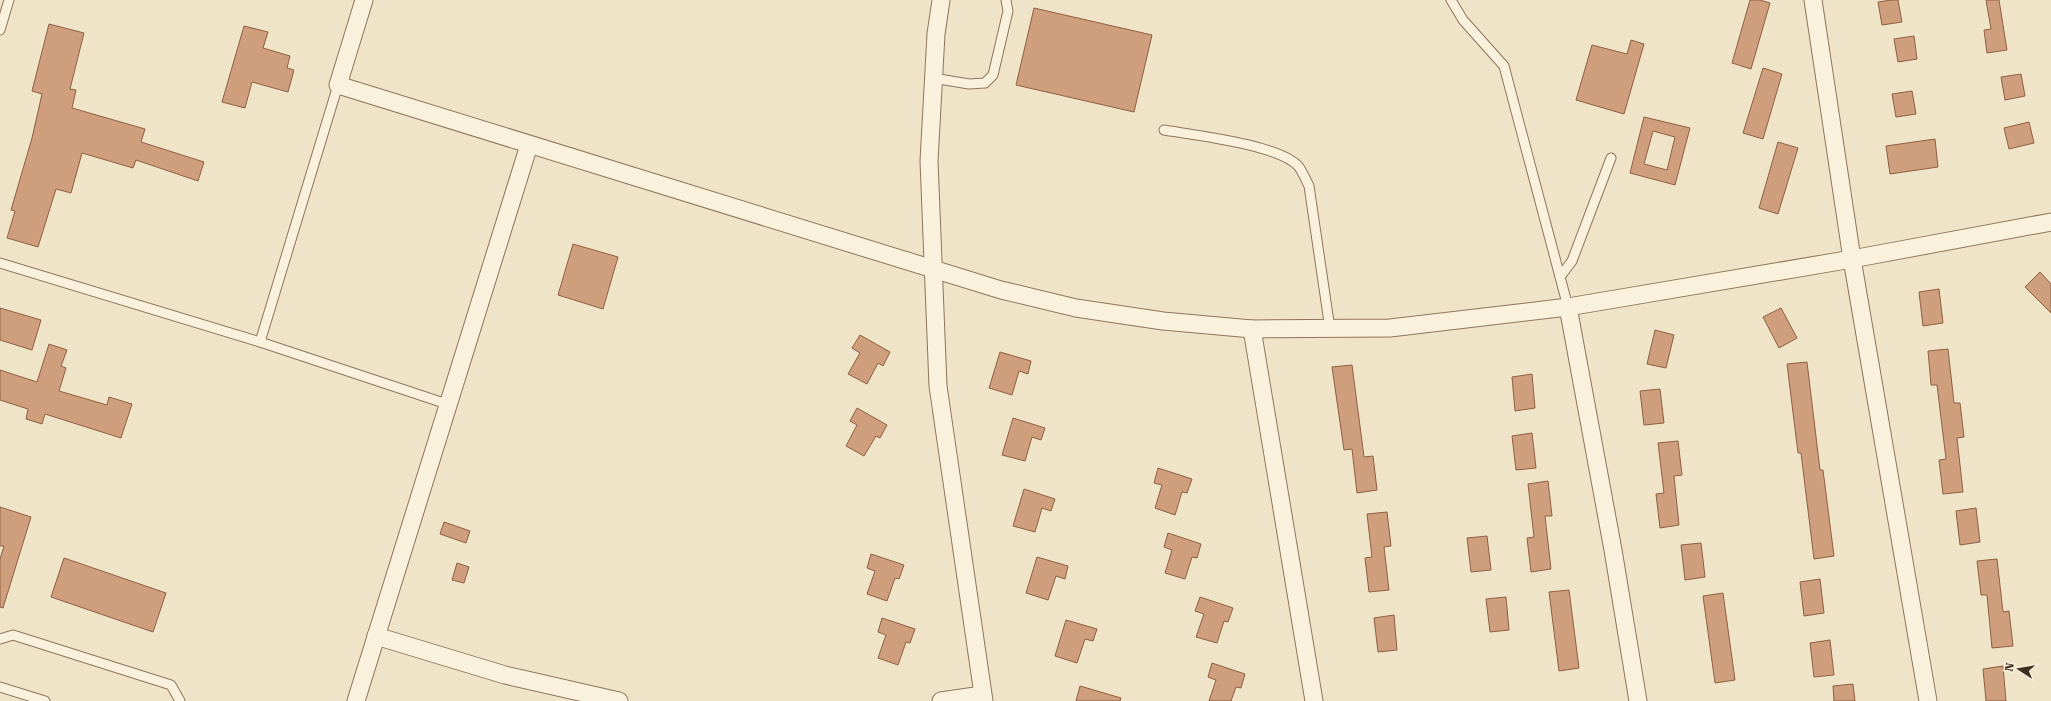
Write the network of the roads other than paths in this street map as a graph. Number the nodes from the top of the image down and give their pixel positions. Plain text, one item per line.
1 (9, 0) edge
2 (364, 0) edge
3 (941, 0) edge
4 (1006, 0) edge
5 (1451, 0) edge
6 (1813, 0) edge
7 (0, 30) edge
8 (933, 78) junction
9 (338, 85) junction
10 (1164, 130) dead end
11 (529, 145) junction
12 (1611, 158) dead end
13 (2051, 222) edge
14 (1852, 259) junction
15 (0, 263) edge
16 (933, 269) junction
17 (1560, 277) junction
18 (1568, 307) junction
19 (1252, 329) junction
20 (1330, 329) junction
21 (260, 342) junction
22 (447, 404) junction
23 (376, 636) junction
24 (0, 639) edge
25 (0, 686) edge
26 (983, 698) edge
27 (30, 699) edge
28 (45, 701) edge
29 (180, 701) edge
30 (356, 701) edge
31 (619, 701) edge
32 (941, 701) edge
33 (1314, 701) edge
34 (1638, 701) edge
35 (1928, 701) edge

1 - 7 lane
2 - 9 street
3 - 8 street
4 - 8 lane
5 - 17 lane
6 - 14 street
8 - 16 street
9 - 11 street
9 - 21 lane
10 - 20 lane
11 - 16 street
11 - 22 street
12 - 17 lane
13 - 14 street
14 - 18 street
14 - 35 street
15 - 21 lane
16 - 19 street
16 - 26 street
17 - 18 lane
18 - 20 street
18 - 34 street
19 - 20 street
19 - 33 street
21 - 22 lane
22 - 23 street
23 - 30 street
23 - 31 street
24 - 29 lane
25 - 27 lane
26 - 32 street
27 - 28 lane

